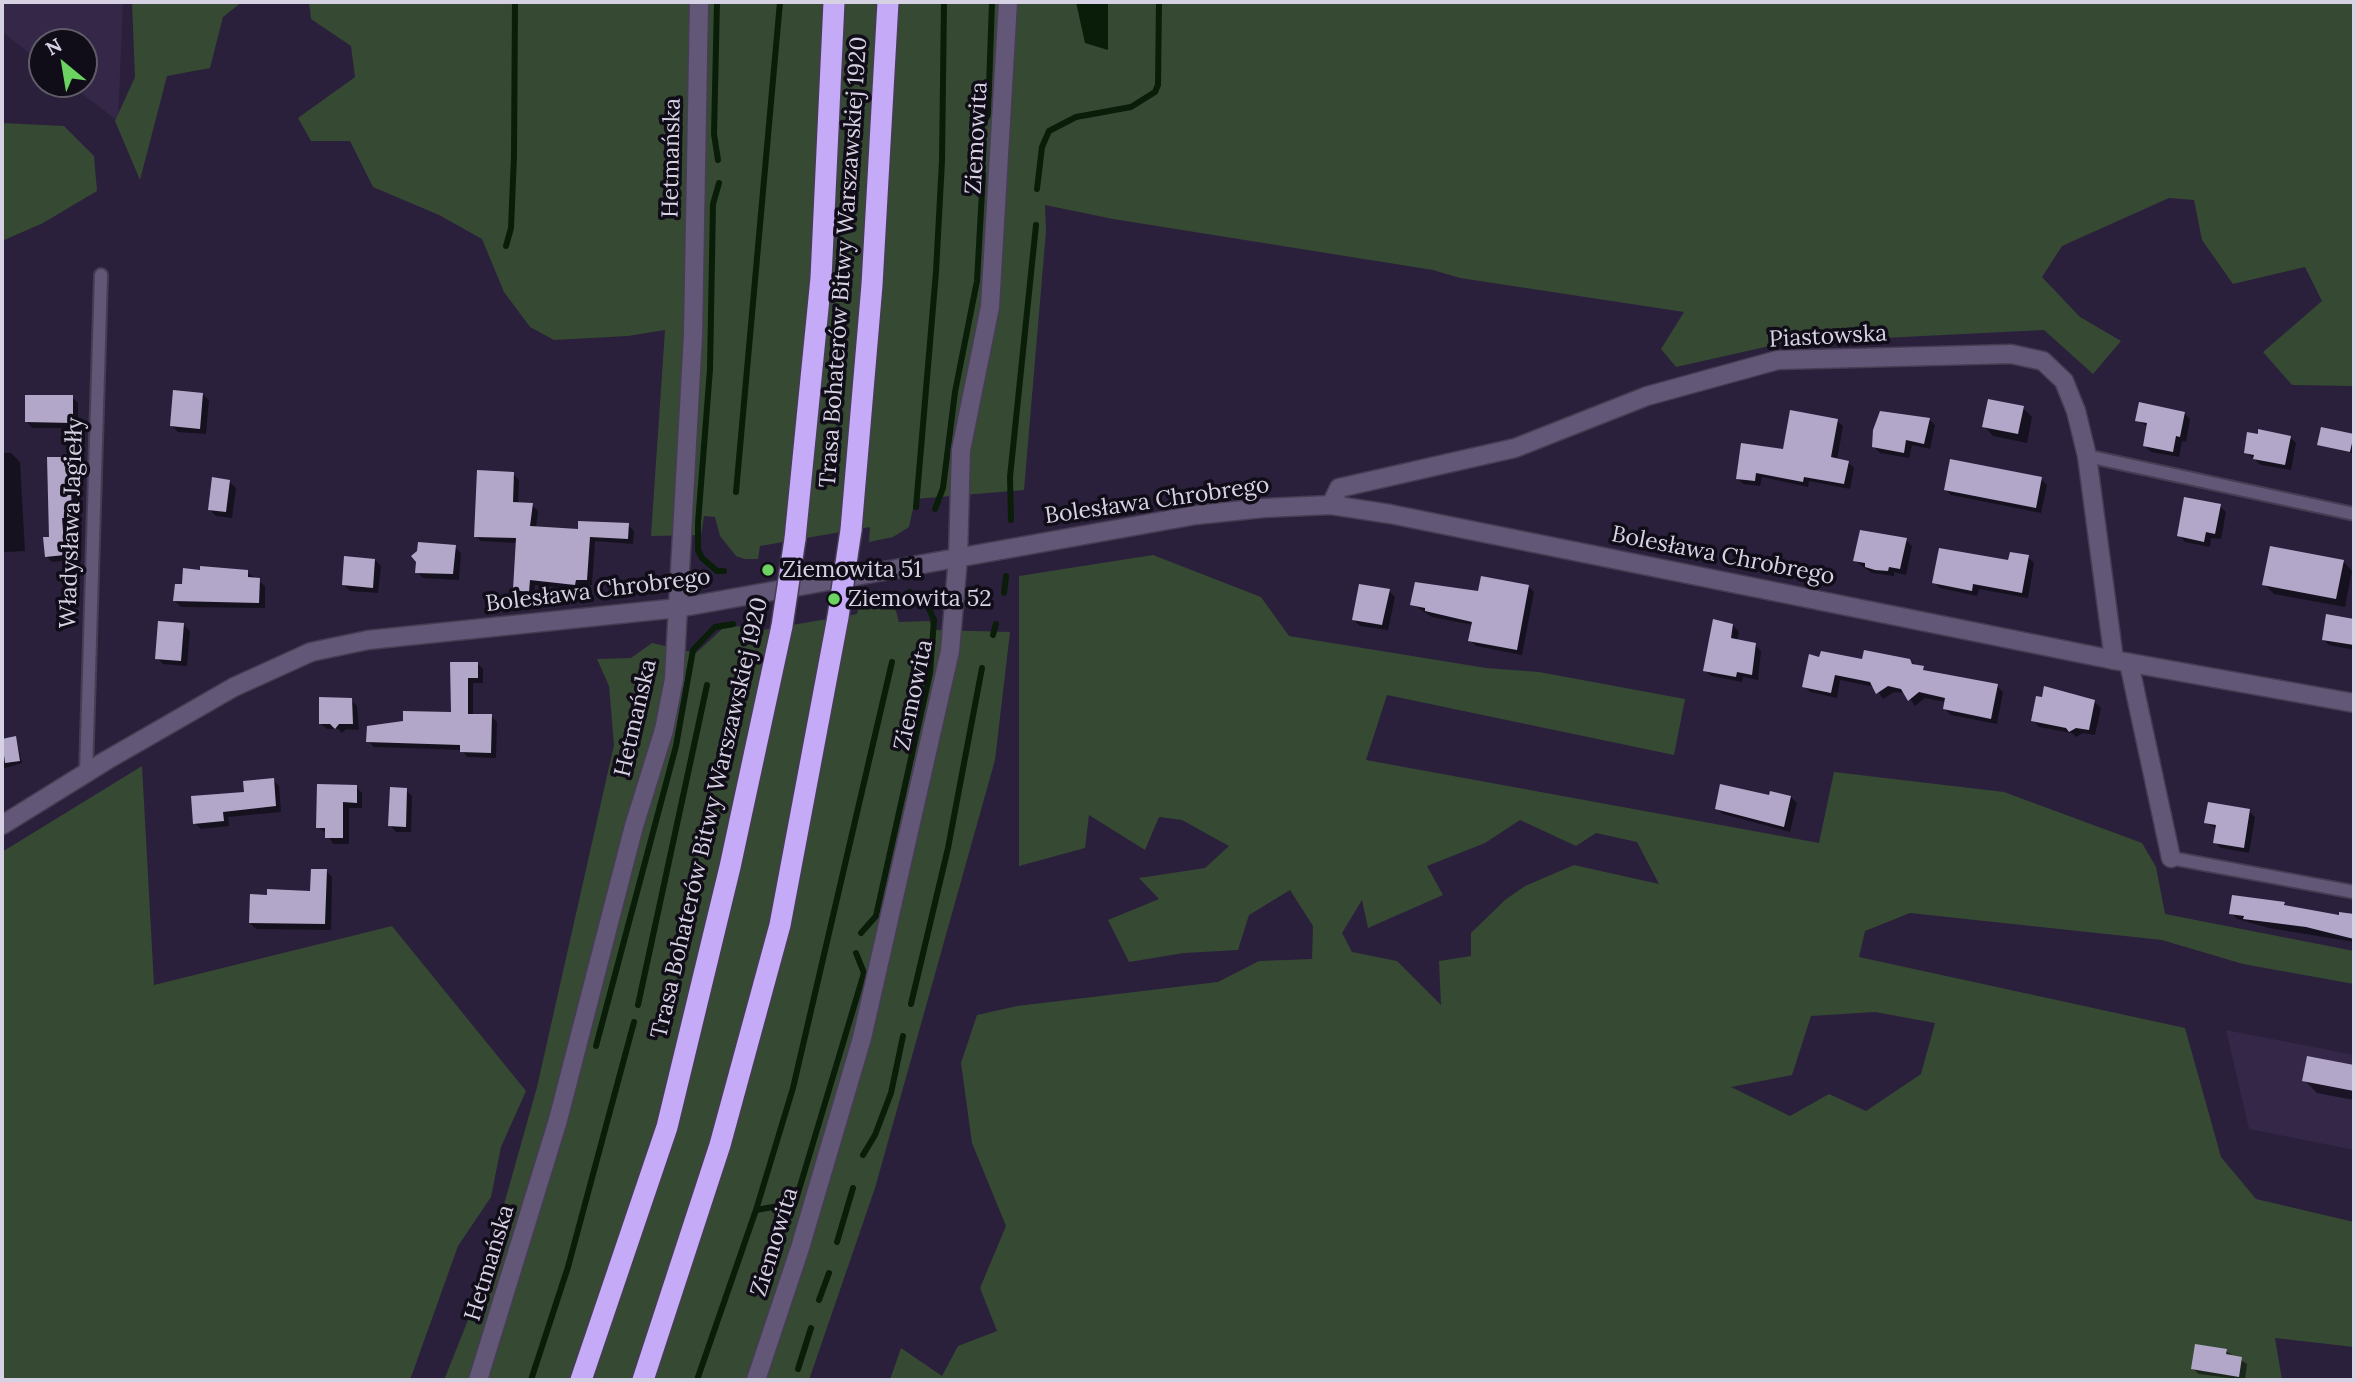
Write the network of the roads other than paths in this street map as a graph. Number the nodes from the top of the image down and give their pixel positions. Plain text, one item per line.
1 (699, 2) edge
2 (834, 2) edge
3 (888, 2) edge
4 (1008, 2) edge
5 (101, 275) dead end
6 (2087, 456) junction
7 (1331, 505) junction
8 (2354, 513) edge
9 (958, 557) junction
10 (678, 608) junction
11 (2121, 661) junction
12 (2354, 703) edge
13 (86, 772) junction
14 (2, 825) edge
15 (2171, 858) joint
16 (2354, 892) edge
17 (478, 1380) edge
18 (581, 1380) edge
19 (643, 1380) edge
20 (756, 1380) edge

1 - 10 street, Hetmańska
2 - 18 highway, Trasa Bohaterów Bitwy Warszawskiej 1920, bridge
3 - 19 highway, Trasa Bohaterów Bitwy Warszawskiej 1920, bridge
4 - 9 street, Ziemowita
5 - 13 lane, Władysława Jagiełły
6 - 7 street, Piastowska
6 - 8 lane
6 - 11 street, Piastowska
7 - 9 street, Bolesława Chrobrego
7 - 11 street, Bolesława Chrobrego
9 - 10 street, Bolesława Chrobrego
9 - 20 street, Ziemowita
10 - 13 street, Bolesława Chrobrego
10 - 17 street, Hetmańska
11 - 12 street, Bolesława Chrobrego
11 - 15 street, Piastowska
13 - 14 street, Bolesława Chrobrego
15 - 16 lane

